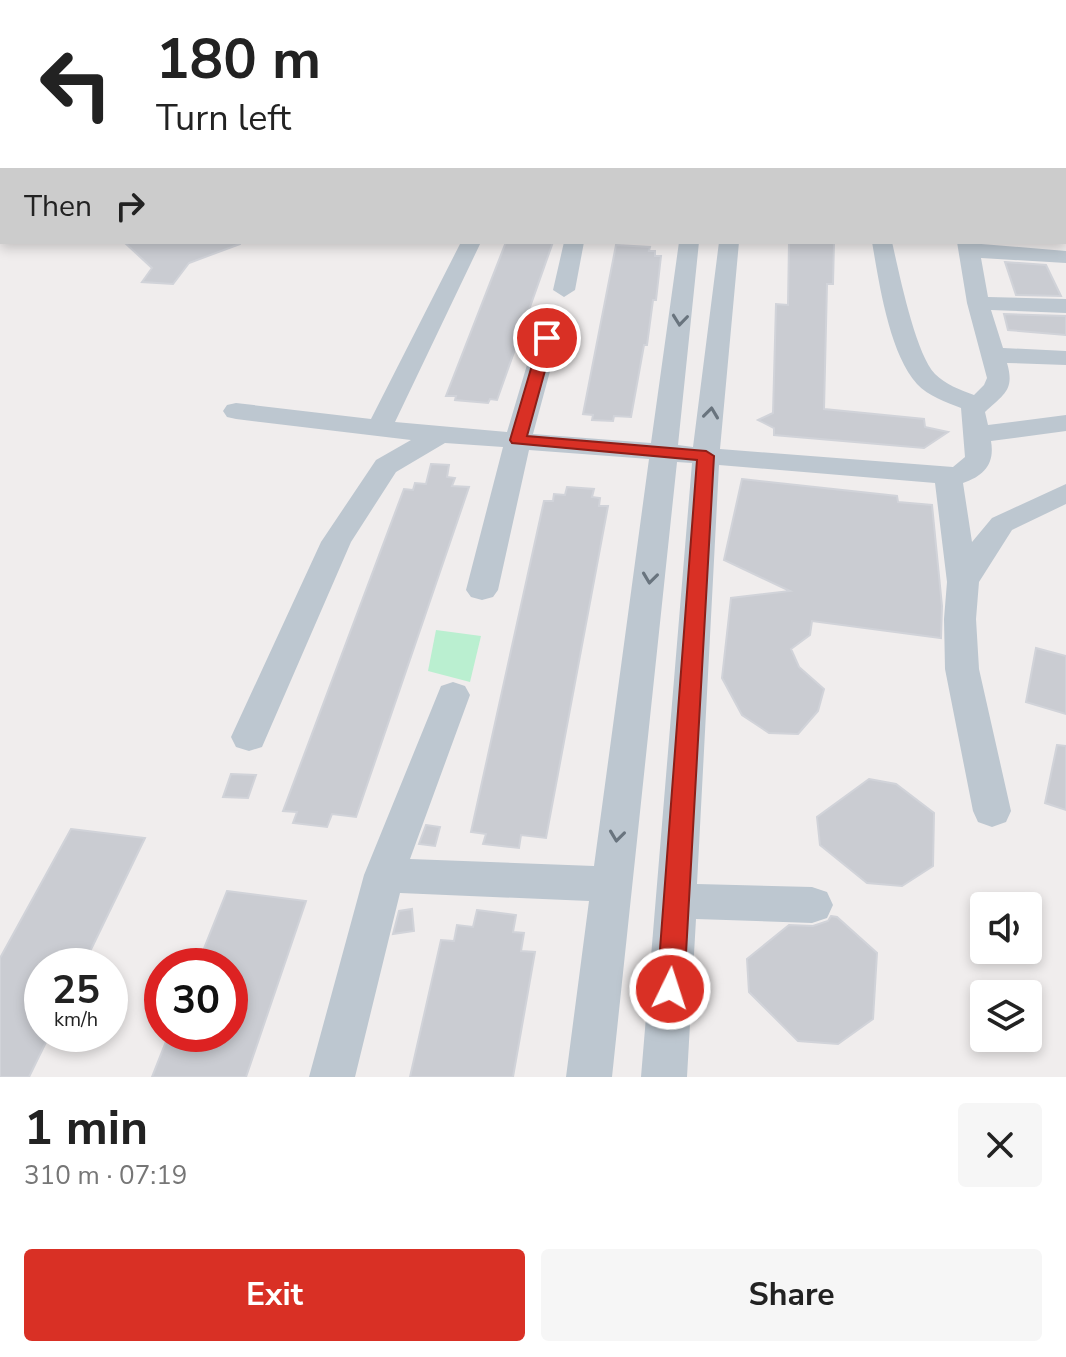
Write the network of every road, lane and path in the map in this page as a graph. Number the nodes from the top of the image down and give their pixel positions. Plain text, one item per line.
1 (470, 244) edge
2 (574, 244) edge
3 (687, 244) edge
4 (729, 244) edge
5 (882, 244) edge
6 (968, 247) edge
7 (1066, 257) edge
8 (564, 290) dead end
9 (978, 303) junction
10 (1066, 306) edge
11 (547, 338) dead end
12 (993, 355) junction
13 (1066, 358) edge
14 (975, 404) junction
15 (236, 411) dead end
16 (1066, 423) edge
17 (379, 429) junction
18 (440, 434) junction
19 (979, 435) junction
20 (518, 440) junction
21 (666, 452) junction
22 (706, 456) junction
23 (948, 477) junction
24 (1066, 493) edge
25 (963, 582) junction
26 (482, 590) dead end
27 (453, 695) dead end
28 (249, 737) dead end
29 (992, 811) dead end
30 (384, 875) junction
31 (611, 884) junction
32 (676, 901) junction
33 (812, 905) dead end
34 (332, 1077) edge
35 (589, 1077) edge
36 (664, 1077) edge

1 - 17 street
2 - 8 street
3 -> 21 street
22 -> 4 street
5 - 14 street
6 - 7 street
6 - 9 street
9 - 10 street
9 - 12 street
11 - 20 street
12 - 13 street
12 - 14 street
14 - 19 street
15 - 17 street
16 - 19 street
17 - 18 street
18 - 20 street
18 - 28 street
19 - 23 street
20 - 21 street
20 - 26 street
21 - 22 street
21 -> 31 street
22 - 23 street
22 - 32 street
23 - 25 street
24 - 25 street
25 - 29 street
27 - 30 street
30 - 31 street
30 - 34 street
31 - 35 street
32 - 33 street
32 - 36 street

